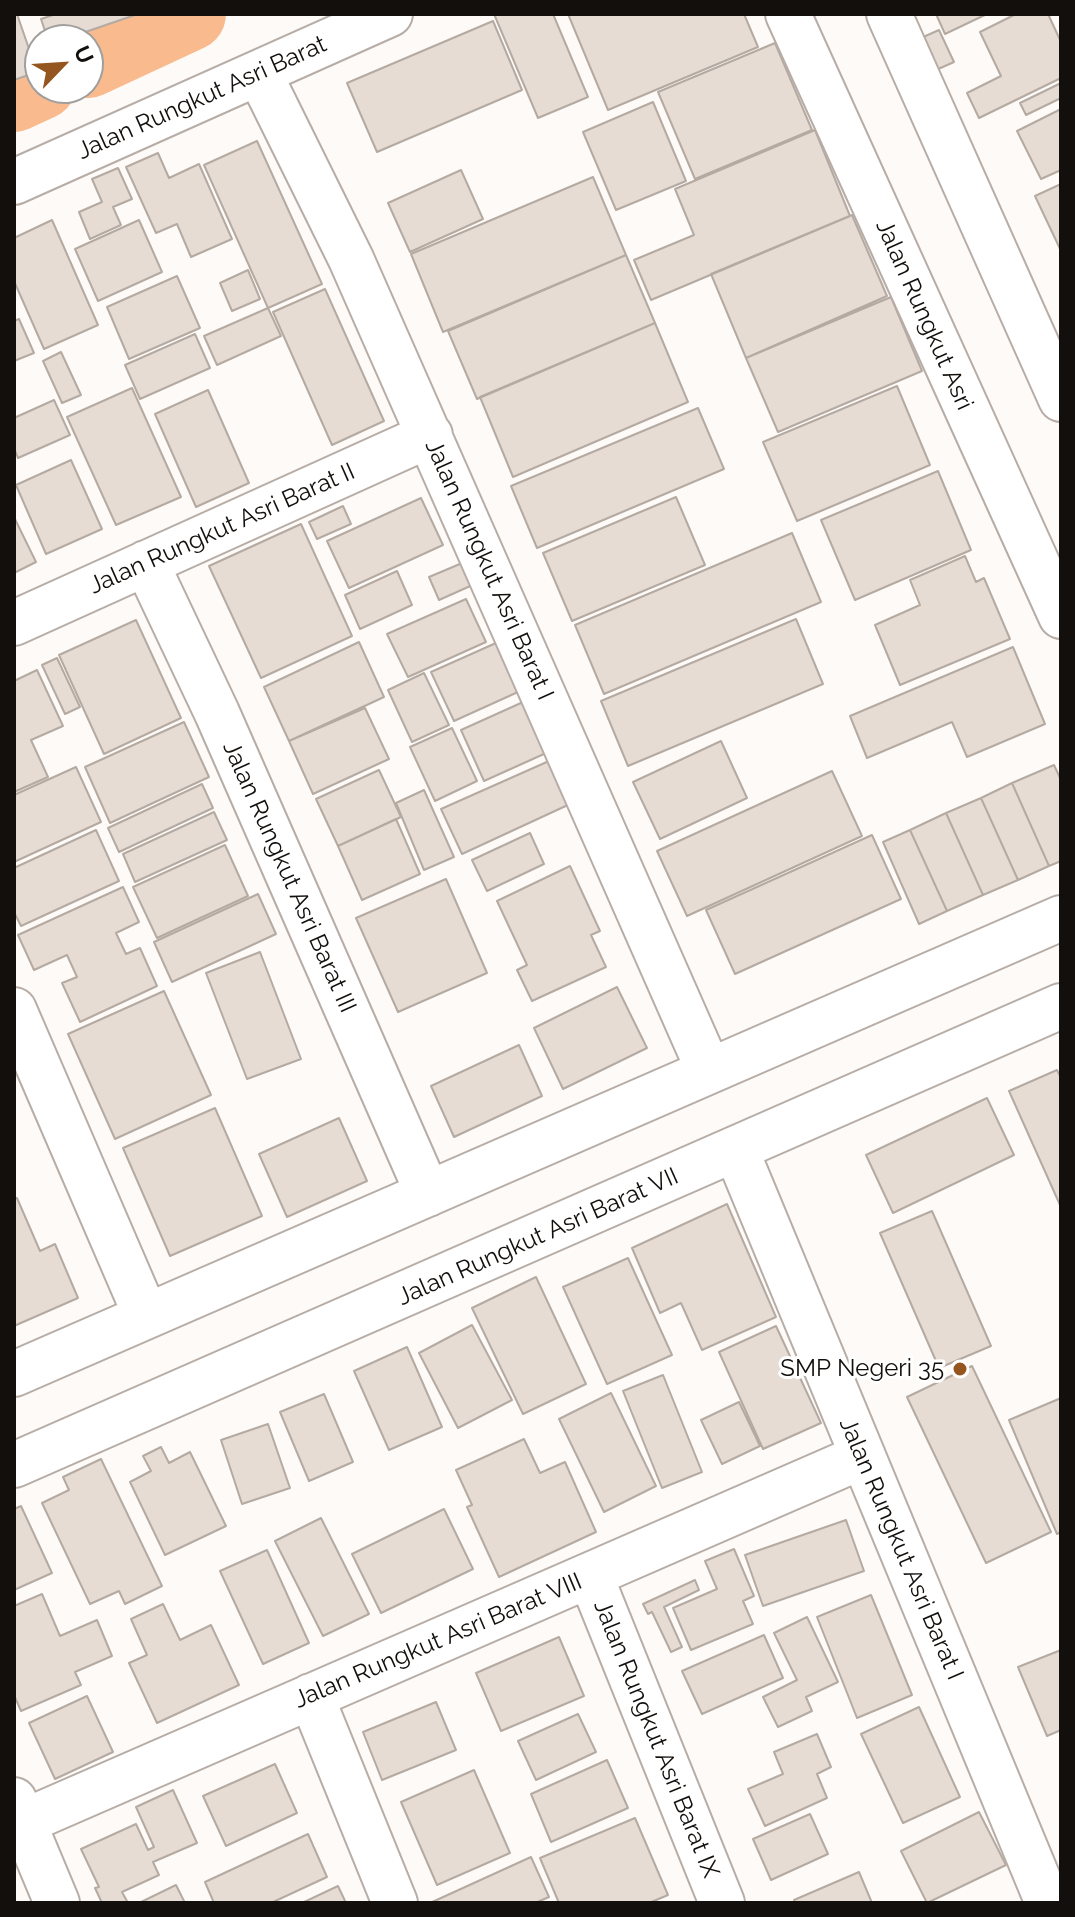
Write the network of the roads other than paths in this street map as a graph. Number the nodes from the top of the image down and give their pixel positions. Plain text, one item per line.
1 (390, 14) edge
2 (788, 14) edge
3 (889, 14) edge
4 (259, 73) junction
5 (14, 182) edge
6 (1061, 399) edge
7 (430, 435) junction
8 (146, 563) junction
9 (1061, 616) edge
10 (14, 623) edge
11 (1061, 918) edge
12 (1061, 1006) edge
13 (14, 1010) edge
14 (709, 1071) junction
15 (736, 1150) junction
16 (428, 1194) junction
17 (146, 1316) junction
18 (14, 1374) edge
19 (863, 1456) junction
20 (14, 1465) edge
21 (590, 1575) junction
22 (311, 1696) junction
23 (17, 1816) edge
24 (57, 1903) edge
25 (395, 1903) edge
26 (722, 1903) edge
27 (1048, 1903) edge

1 - 4 street, Jalan Rungkut Asri Barat
2 - 9 street, Jalan Rungkut Asri
3 - 6 street
4 - 5 street, Jalan Rungkut Asri Barat
4 - 7 street, Jalan Rungkut Asri Barat I
7 - 8 street, Jalan Rungkut Asri Barat II
7 - 14 street, Jalan Rungkut Asri Barat I
8 - 10 street, Jalan Rungkut Asri Barat II
8 - 16 street, Jalan Rungkut Asri Barat III
11 - 14 street
12 - 15 street, Jalan Rungkut Asri Barat VII
13 - 17 street
14 - 16 street
15 - 19 street, Jalan Rungkut Asri Barat I
15 - 20 street, Jalan Rungkut Asri Barat VII
16 - 17 street
17 - 18 street
19 - 21 street, Jalan Rungkut Asri Barat VIII
19 - 27 street, Jalan Rungkut Asri Barat I
21 - 22 street, Jalan Rungkut Asri Barat VIII
21 - 26 street, Jalan Rungkut Asri Barat IX
22 - 23 street, Jalan Rungkut Asri Barat VIII
22 - 25 street
23 - 24 street

